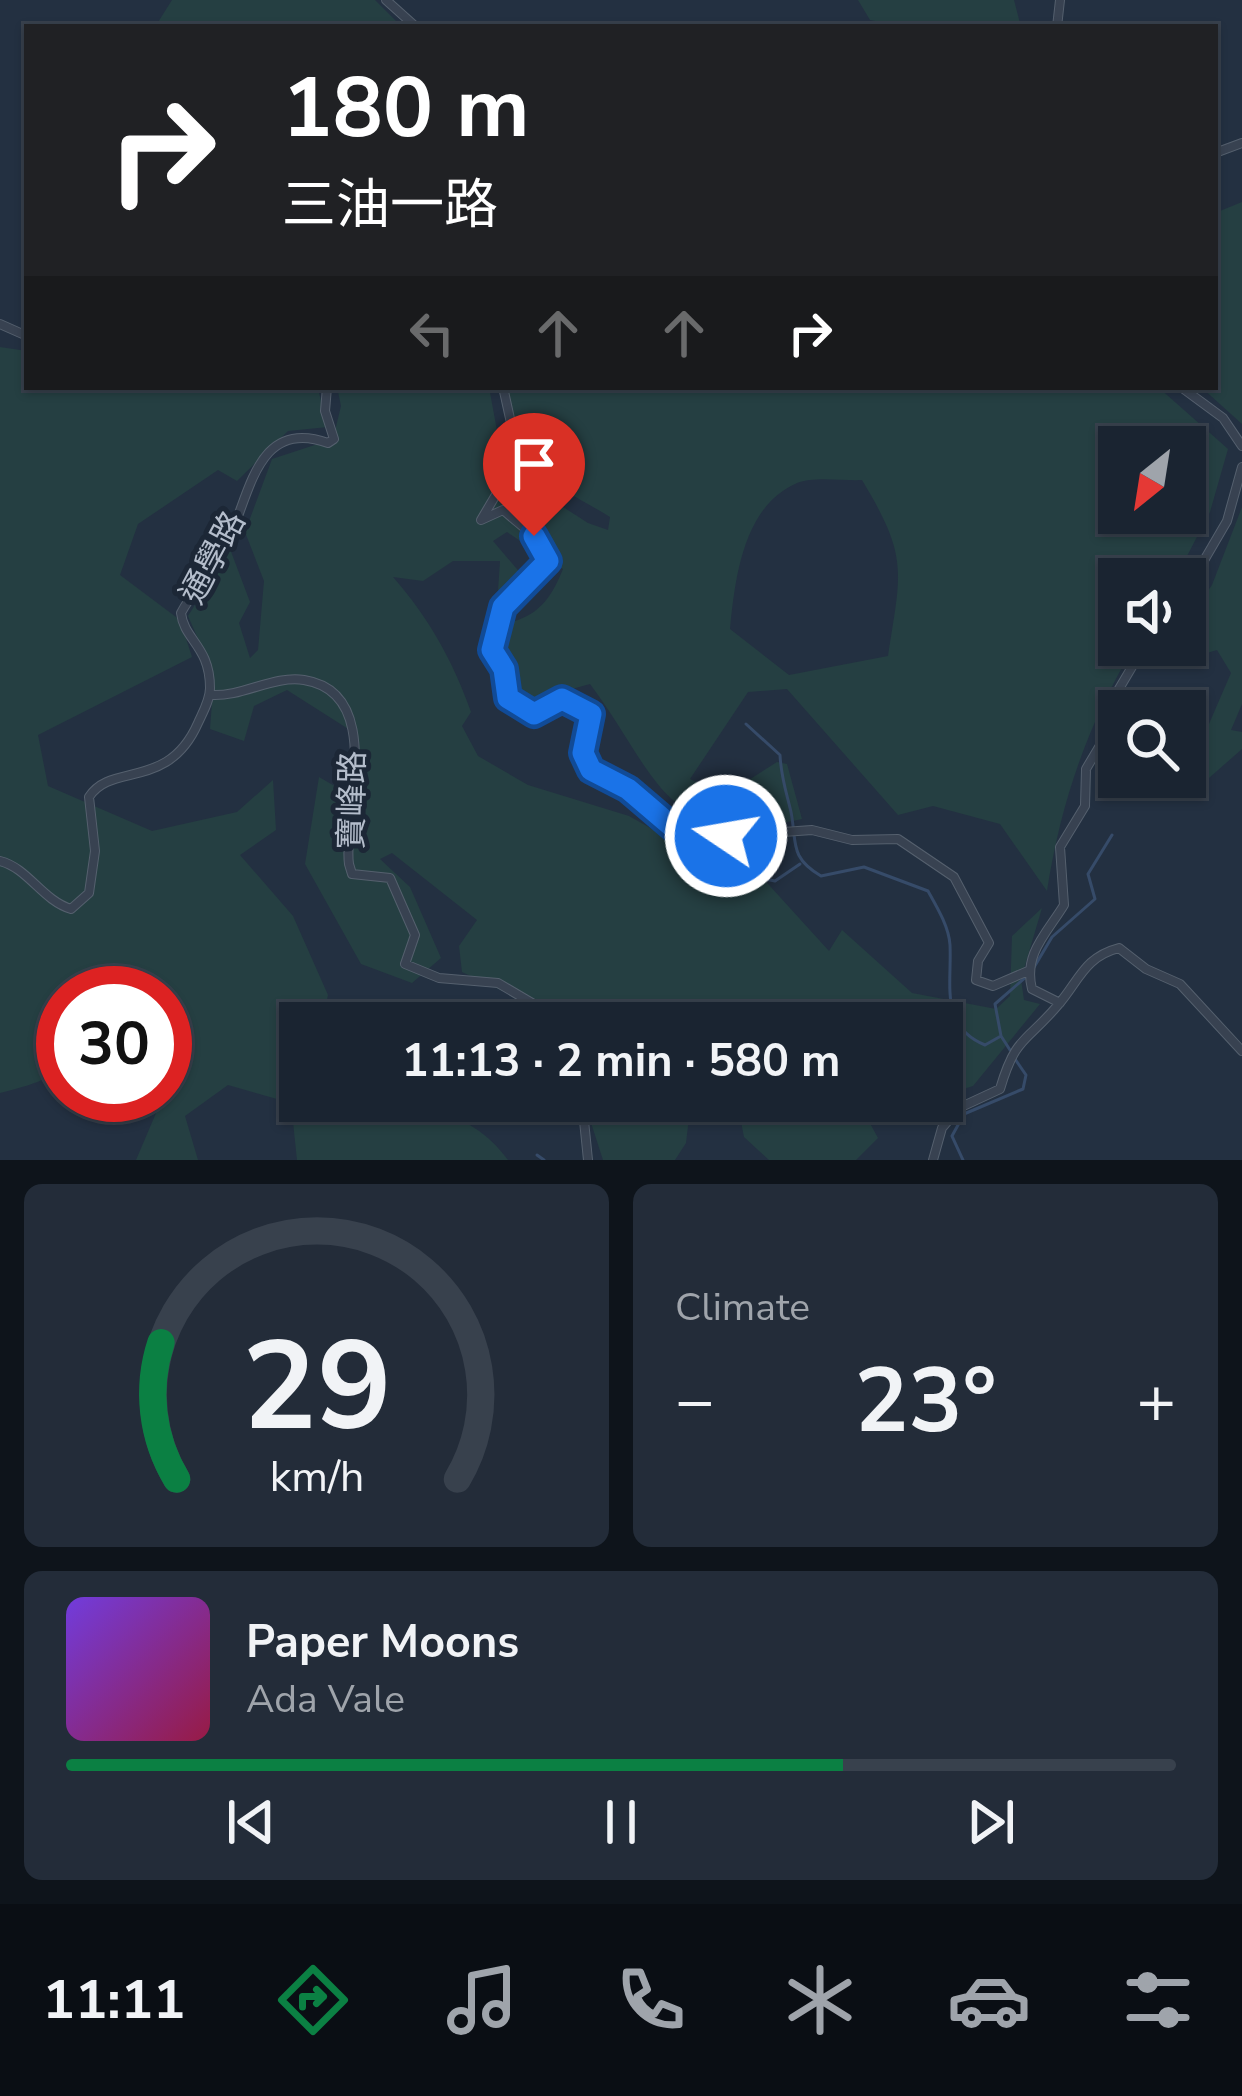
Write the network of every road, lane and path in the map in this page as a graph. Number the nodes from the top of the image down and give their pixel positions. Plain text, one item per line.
1 (386, 0) edge
2 (413, 24) edge
3 (327, 390) edge
4 (503, 390) edge
5 (1184, 390) edge
6 (1242, 446) edge
7 (1242, 466) edge
8 (1205, 558) edge
9 (1132, 666) edge
10 (211, 695) junction
11 (0, 862) edge
12 (1028, 971) junction
13 (531, 1002) edge
14 (1060, 1003) junction
15 (1242, 1051) edge
16 (584, 1122) edge
17 (588, 1160) edge
18 (933, 1160) edge

1 - 2 street
3 - 10 street, 通學路
4 - 12 street
5 - 6 street
7 - 8 street
9 - 12 street
10 - 11 street
10 - 13 street, 寶峰路
12 - 14 street
14 - 15 street
14 - 18 street
16 - 17 street

